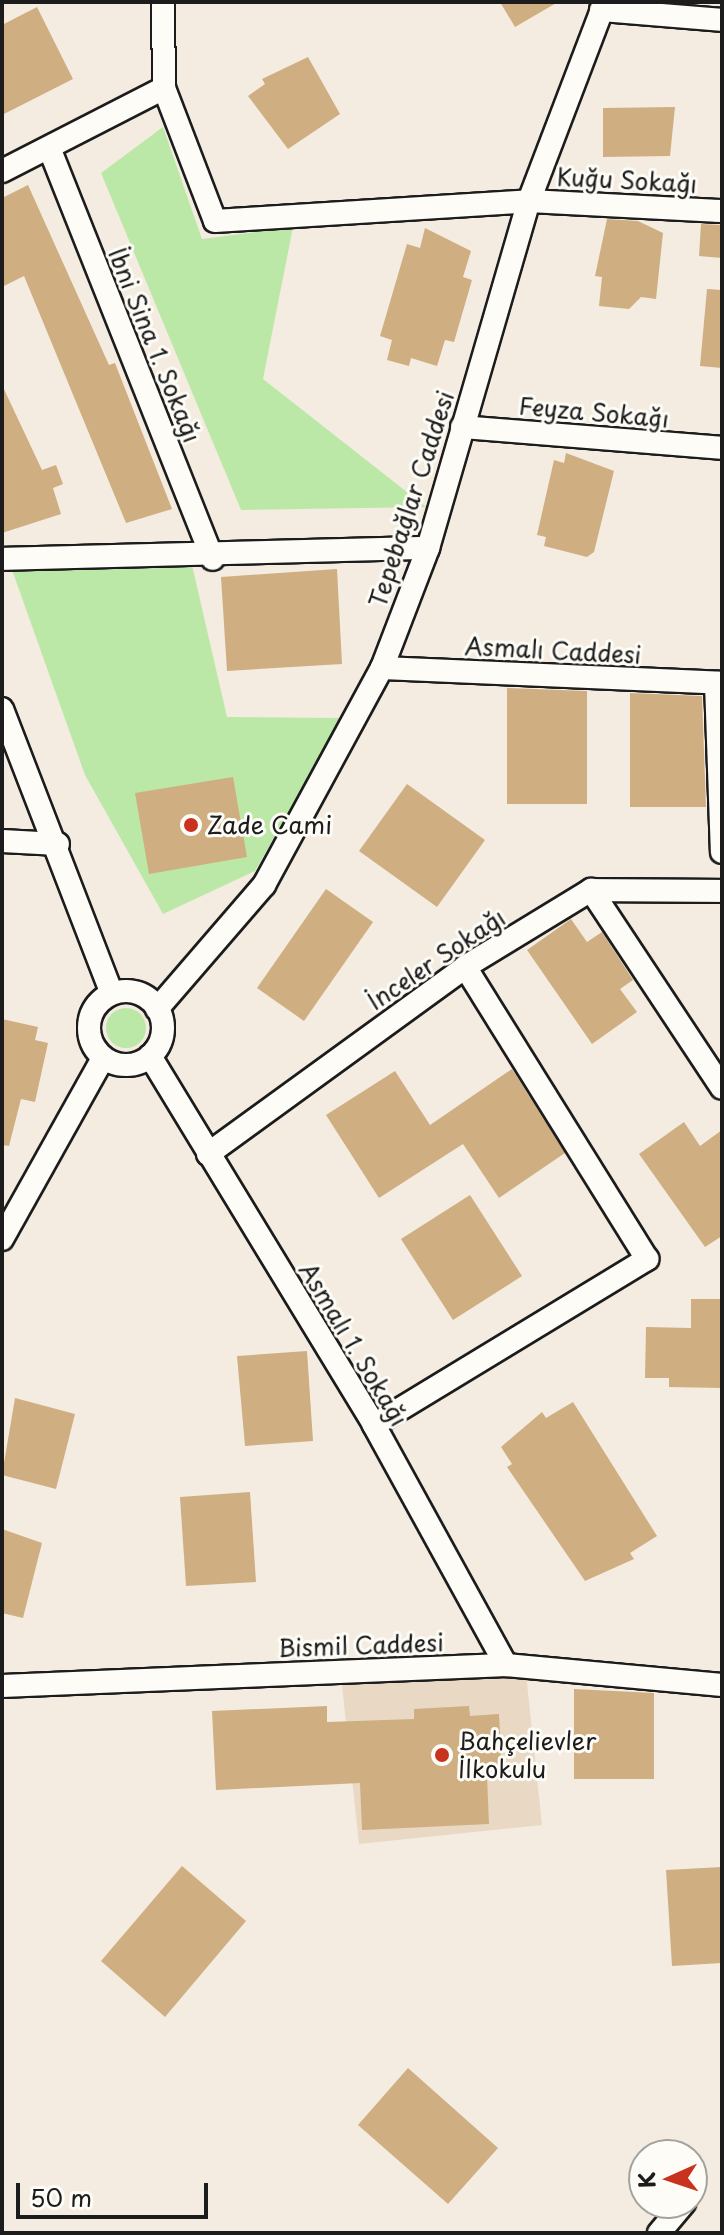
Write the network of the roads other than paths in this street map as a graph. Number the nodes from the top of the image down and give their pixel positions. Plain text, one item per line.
1 (163, 2) edge
2 (603, 6) edge
3 (722, 20) edge
4 (164, 88) junction
5 (50, 150) junction
6 (2, 171) edge
7 (529, 201) junction
8 (722, 211) edge
9 (462, 427) junction
10 (722, 448) edge
11 (428, 548) junction
12 (2, 559) edge
13 (213, 559) junction
14 (382, 668) junction
15 (719, 683) edge
16 (2, 709) edge
17 (2, 841) edge
18 (58, 844) junction
19 (722, 852) edge
20 (591, 890) junction
21 (722, 891) edge
22 (465, 967) junction
23 (112, 994) junction
24 (157, 1009) junction
25 (150, 1056) junction
26 (103, 1058) junction
27 (722, 1088) edge
28 (208, 1154) junction
29 (2, 1239) edge
30 (374, 1425) junction
31 (506, 1665) junction
32 (722, 1685) edge
33 (2, 1686) edge

1 - 4 street
2 - 3 street
2 - 7 street, Tepebağlar Caddesi
4 - 5 street
4 - 7 street, Kuğu Sokağı
5 - 6 street
5 - 13 street, İbni Sina 1. Sokağı
7 - 8 street, Kuğu Sokağı
7 - 9 street, Tepebağlar Caddesi
9 - 10 street, Feyza Sokağı
9 - 11 street, Tepebağlar Caddesi
11 - 13 street
11 - 14 street, Tepebağlar Caddesi
12 - 13 street
14 - 15 street, Asmalı Caddesi
14 - 24 street, Tepebağlar Caddesi
15 - 19 street
16 - 18 street
17 - 18 street
18 - 23 street
20 - 21 street
20 - 22 street, İnceler Sokağı
20 - 27 street
22 - 28 street, İnceler Sokağı
22 - 30 street
23 - 24 street
23 - 26 street
24 - 25 street
25 - 26 street
25 - 28 street, Asmalı 1. Sokağı
26 - 29 street
28 - 30 street, Asmalı 1. Sokağı
30 - 31 street, Asmalı 1. Sokağı
31 - 32 street, Bismil Caddesi
31 - 33 street, Bismil Caddesi

